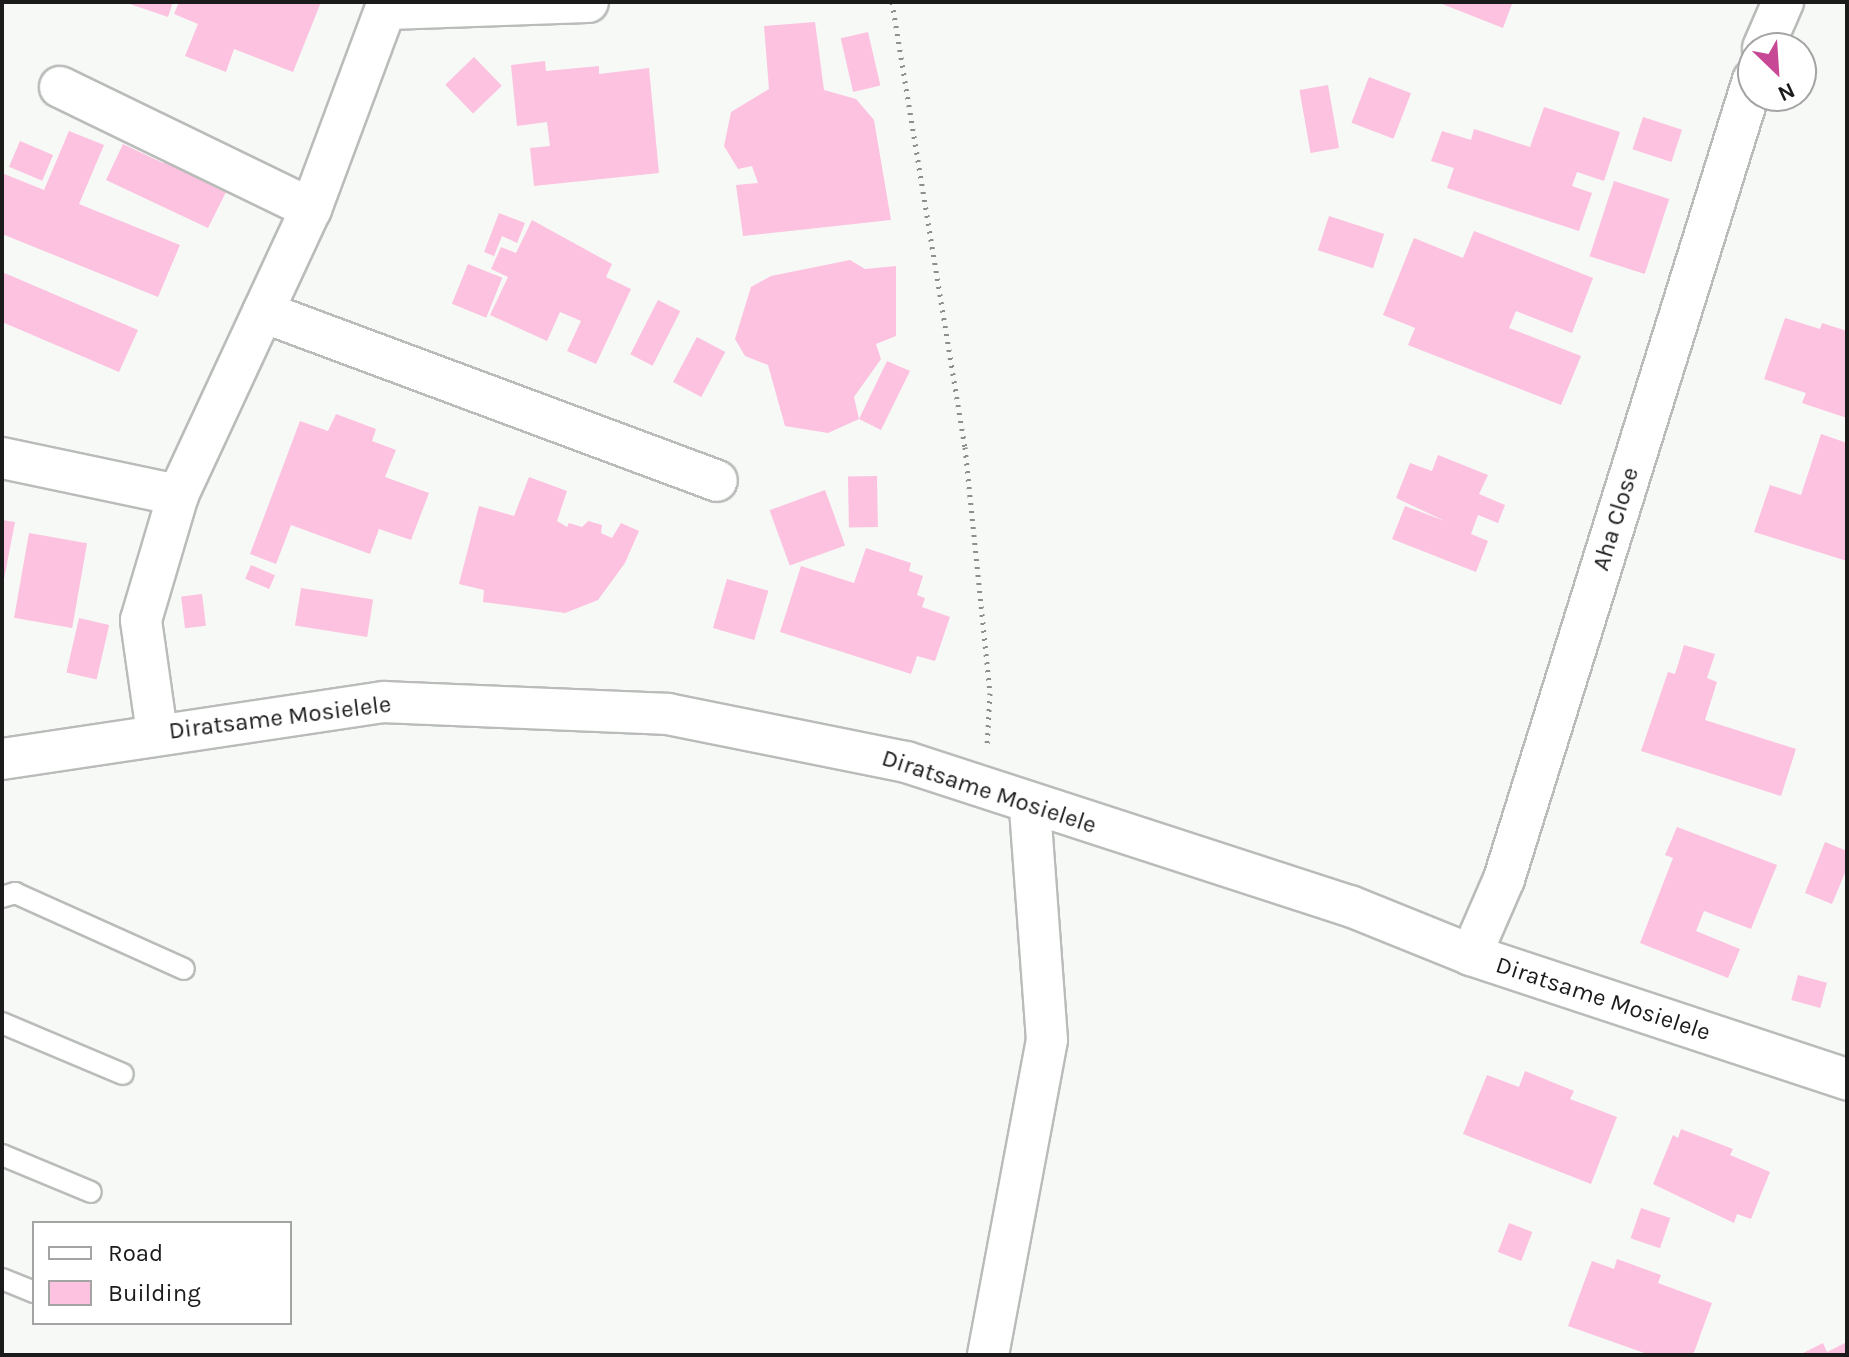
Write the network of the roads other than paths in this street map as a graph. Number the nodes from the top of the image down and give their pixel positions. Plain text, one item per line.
1 (588, 2) edge
2 (1783, 2) edge
3 (388, 5) edge
4 (1770, 32) edge
5 (60, 87) dead end
6 (1743, 112) edge
7 (311, 209) junction
8 (263, 312) junction
9 (2, 458) edge
10 (717, 481) dead end
11 (178, 495) junction
12 (157, 733) junction
13 (2, 759) edge
14 (1030, 806) junction
15 (2, 897) edge
16 (1471, 955) junction
17 (184, 969) dead end
18 (2, 1023) edge
19 (123, 1074) dead end
20 (1847, 1079) edge
21 (2, 1155) edge
22 (91, 1192) dead end
23 (2, 1279) edge
24 (32, 1291) edge
25 (988, 1355) edge

1 - 3 street
2 - 4 street
3 - 7 street
5 - 7 street
6 - 16 street, Aha Close
7 - 8 street
8 - 10 street
8 - 11 street
9 - 11 street
11 - 12 street
12 - 13 street, Diratsame Mosielele
12 - 14 street, Diratsame Mosielele
14 - 16 street, Diratsame Mosielele
14 - 25 street
15 - 17 lane
16 - 20 street, Diratsame Mosielele
18 - 19 lane
21 - 22 lane
23 - 24 lane

